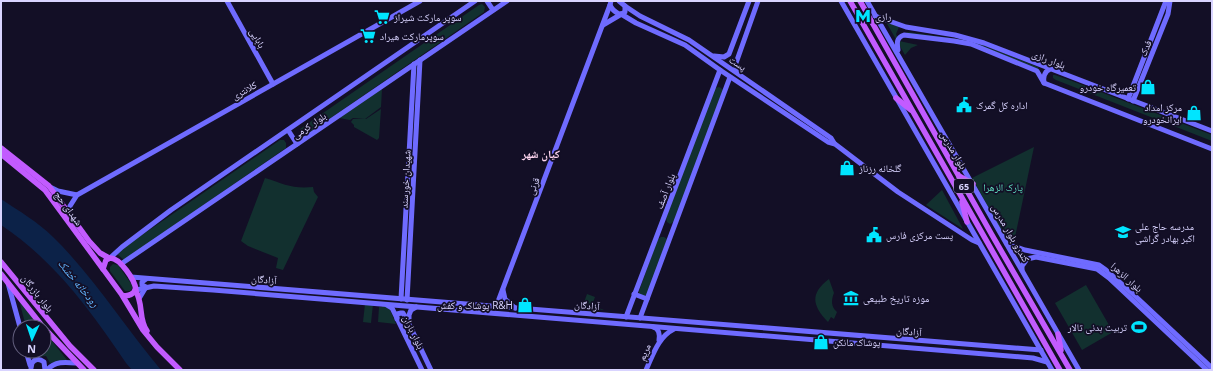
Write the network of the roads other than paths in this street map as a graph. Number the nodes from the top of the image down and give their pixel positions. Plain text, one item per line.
1 (227, 1) edge
2 (420, 1) edge
3 (475, 1) edge
4 (487, 1) edge
5 (507, 1) edge
6 (619, 1) edge
7 (749, 1) edge
8 (758, 1) edge
9 (841, 1) edge
10 (850, 1) edge
11 (860, 1) edge
12 (867, 1) edge
13 (1166, 1) edge
14 (1170, 1) edge
15 (609, 3) edge
16 (625, 6) junction
17 (494, 10) junction
18 (620, 14) junction
19 (640, 16) junction
20 (875, 16) junction
21 (636, 23) junction
22 (602, 26) junction
23 (865, 27) junction
24 (862, 37) junction
25 (733, 46) junction
26 (740, 49) junction
27 (898, 54) junction
28 (711, 56) junction
29 (420, 60) junction
30 (414, 64) junction
31 (1050, 69) junction
32 (720, 70) junction
33 (740, 75) junction
34 (730, 77) junction
35 (1044, 83) junction
36 (273, 84) junction
37 (714, 86) junction
38 (759, 87) junction
39 (1132, 88) junction
40 (725, 89) junction
41 (1138, 89) junction
42 (755, 93) junction
43 (896, 98) junction
44 (1128, 99) junction
45 (1133, 101) junction
46 (914, 113) junction
47 (804, 123) junction
48 (288, 130) junction
49 (1212, 131) edge
50 (1, 144) edge
51 (297, 144) junction
52 (1, 148) edge
53 (1212, 149) edge
54 (1, 154) edge
55 (1, 159) edge
56 (15, 162) junction
57 (959, 176) junction
58 (973, 184) junction
59 (49, 186) junction
60 (960, 194) junction
61 (77, 195) junction
62 (69, 213) junction
63 (969, 225) junction
64 (958, 232) junction
65 (979, 243) junction
66 (1007, 244) junction
67 (1023, 250) junction
68 (110, 258) junction
69 (1027, 259) junction
70 (1, 262) edge
71 (121, 264) junction
72 (103, 269) junction
73 (1022, 270) junction
74 (1, 274) edge
75 (131, 277) junction
76 (146, 279) junction
77 (8, 282) junction
78 (146, 287) junction
79 (401, 289) junction
80 (135, 290) junction
81 (302, 291) junction
82 (408, 291) junction
83 (502, 292) junction
84 (634, 294) junction
85 (122, 295) junction
86 (140, 297) junction
87 (301, 298) junction
88 (401, 299) junction
89 (647, 299) junction
90 (408, 300) junction
91 (452, 303) junction
92 (387, 305) junction
93 (416, 307) junction
94 (496, 307) junction
95 (515, 308) junction
96 (452, 310) junction
97 (626, 317) junction
98 (397, 318) junction
99 (640, 318) junction
100 (18, 319) edge
101 (38, 319) edge
102 (409, 324) junction
103 (650, 326) junction
104 (678, 328) junction
105 (785, 330) junction
106 (1058, 334) junction
107 (52, 336) edge
108 (784, 337) junction
109 (659, 340) junction
110 (1033, 350) junction
111 (1041, 350) junction
112 (1061, 354) junction
113 (1033, 358) junction
114 (28, 359) edge
115 (1047, 362) junction
116 (76, 363) junction
117 (1212, 368) edge
118 (31, 369) edge
119 (46, 370) edge
120 (84, 370) edge
121 (94, 370) edge
122 (180, 370) edge
123 (184, 370) edge
124 (422, 370) edge
125 (431, 370) edge
126 (646, 370) edge
127 (1052, 370) edge
128 (1060, 370) edge
129 (1070, 370) edge
130 (1078, 370) edge
131 (1207, 370) edge

1 - 36 main road, بابایی
2 - 36 main road, کلانتری
3 - 48 main road, بلوار کرمی
4 - 17 main road
5 - 17 main road, بلوار کرمی
6 - 16 main road, پست
7 - 25 main road
8 - 26 main road
9 - 24 main road
10 - 23 main road, بلوار مدرس / 65
11 - 57 main road, بلوار مدرس / 65
12 - 20 main road, کندرو بلوار مدرس
13 - 39 main road, فدک
14 - 41 main road, فدک
15 - 18 main road, پست
15 - 22 main road, قرنی
16 - 18 main road
16 - 19 main road, پست
17 - 29 main road, بلوار کرمی
18 - 21 main road, پست
18 - 22 main road
19 - 21 main road
19 - 28 main road, پست
20 - 27 main road, کندرو بلوار مدرس
20 - 31 main road, بلوار رازی
21 - 32 main road, پست
22 - 83 main road, قرنی
23 - 24 main road
23 - 46 main road, بلوار مدرس / 65
24 - 43 main road
25 - 26 main road
25 - 28 main road
26 - 33 main road
27 - 35 main road, بلوار رازی
27 - 58 main road, کندرو بلوار مدرس
28 - 33 main road, پست
29 - 30 main road, بلوار کرمی
29 - 82 main road, شهیدان خورسند
30 - 51 main road, بلوار کرمی
30 - 79 main road, شهیدان خورسند
31 - 35 main road
31 - 44 main road, بلوار رازی
32 - 34 main road, پست
32 - 37 main road, بلوار آصف
33 - 38 main road, پست
34 - 40 main road, بلوار آصف
34 - 42 main road, پست
35 - 53 main road, بلوار رازی
36 - 61 main road, کلانتری
37 - 40 main road
37 - 84 main road, بلوار آصف
38 - 42 main road
38 - 47 main road, پست
39 - 41 main road
39 - 44 main road, فدک
40 - 89 main road, بلوار آصف
41 - 45 main road, فدک
42 - 47 main road, پست
43 - 46 main road
43 - 63 main road
44 - 45 main road, بلوار رازی
45 - 49 main road, بلوار رازی
46 - 60 main road, بلوار مدرس / 65
47 - 64 main road, پست
48 - 51 main road
48 - 68 main road, بلوار کرمی
50 - 56 main road
51 - 71 main road, بلوار کرمی
52 - 56 main road
54 - 56 main road
55 - 56 main road
56 - 59 main road, شهدای حج
56 - 72 main road, شهدای حج
57 - 58 main road
57 - 112 main road, بلوار مدرس / 65
58 - 66 main road, کندرو بلوار مدرس
59 - 61 main road
59 - 62 main road, شهدای حج
60 - 63 main road
60 - 128 main road, بلوار مدرس / 65
61 - 62 main road
62 - 68 main road, شهدای حج
63 - 64 main road
63 - 65 main road
64 - 65 main road, پست
65 - 111 main road
66 - 67 main road, بلوار الزهرا
66 - 73 main road, کندرو بلوار مدرس
67 - 69 main road
67 - 117 main road, بلوار الزهرا
68 - 71 main road, شهدای حج
68 - 72 main road
69 - 73 main road
69 - 131 main road, بلوار الزهرا
70 - 121 main road, بلوار بازرگان
71 - 75 main road
72 - 85 main road, شهدای حج
73 - 106 main road, کندرو بلوار مدرس
74 - 77 main road, بلوار بازرگان
75 - 76 main road, آزادگان
75 - 80 main road
76 - 78 main road
76 - 81 main road, آزادگان
77 - 100 main road
77 - 101 main road, بلوار بازرگان
78 - 80 main road, آزادگان
78 - 86 main road
78 - 87 main road, آزادگان
79 - 82 main road
79 - 88 main road, شهیدان خورسند
80 - 85 main road
80 - 86 main road
81 - 87 main road
81 - 88 main road, آزادگان
82 - 90 main road, شهیدان خورسند
83 - 94 main road, قرنی
83 - 95 main road
84 - 89 main road
84 - 97 main road, بلوار آصف
85 - 122 main road, شهدای حج
86 - 123 main road
87 - 92 main road, آزادگان
88 - 90 main road, آزادگان
89 - 99 main road, بلوار آصف
90 - 91 main road, آزادگان
91 - 94 main road, آزادگان
91 - 96 main road
92 - 93 main road, آزادگان
92 - 98 main road, بلوار باران
93 - 96 main road, آزادگان
93 - 102 main road, بلوار باران
94 - 95 main road, آزادگان
95 - 97 main road, آزادگان
96 - 103 main road, آزادگان
97 - 99 main road, آزادگان
98 - 102 main road
98 - 124 main road, بلوار باران
99 - 105 main road, آزادگان
102 - 125 main road, بلوار باران
103 - 104 main road, آزادگان
103 - 109 main road
104 - 108 main road, آزادگان
104 - 109 main road
105 - 108 main road
105 - 110 main road, آزادگان
106 - 112 main road
106 - 130 main road, کندرو بلوار مدرس
107 - 116 main road, بلوار بازرگان
108 - 113 main road, آزادگان
109 - 126 main road, مریم
110 - 111 main road, آزادگان
110 - 113 main road
111 - 115 main road
112 - 129 main road, بلوار مدرس / 65
113 - 115 main road, آزادگان
114 - 118 main road
115 - 127 main road
116 - 119 main road
116 - 120 main road, بلوار بازرگان
118 - 119 main road

